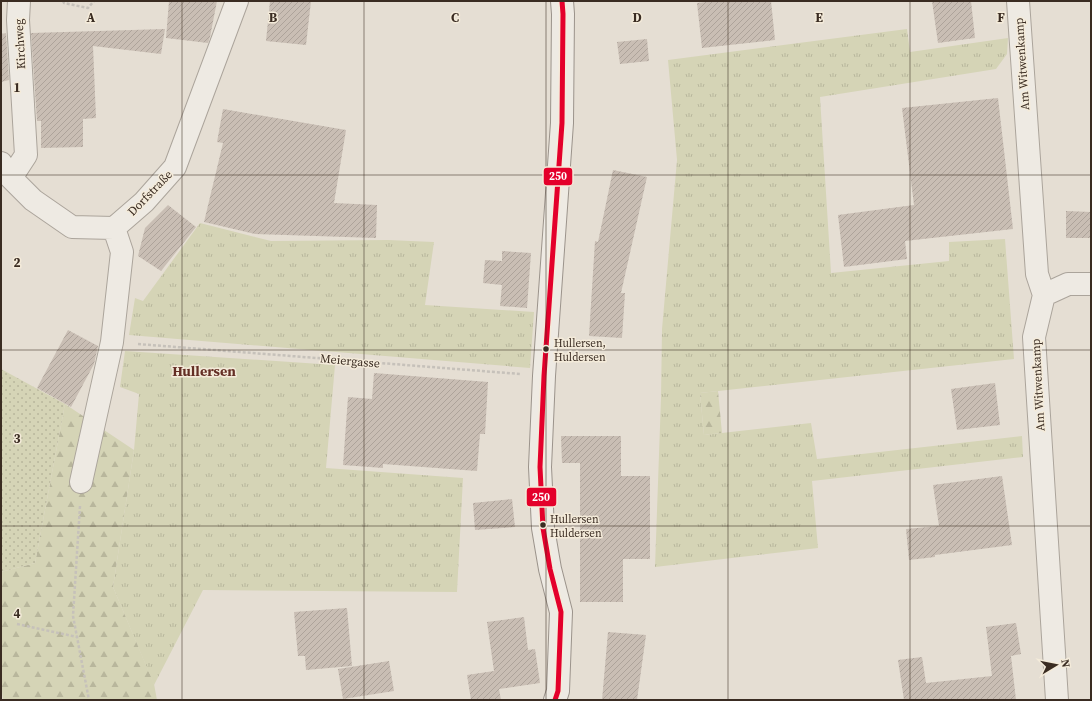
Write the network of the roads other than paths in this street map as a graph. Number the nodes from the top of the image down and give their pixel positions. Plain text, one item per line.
1 (19, 1) edge
2 (237, 1) edge
3 (562, 1) edge
4 (1018, 1) edge
5 (6, 170) edge
6 (114, 228) junction
7 (1091, 284) edge
8 (1044, 296) junction
9 (81, 482) road end
10 (559, 697) edge
11 (1057, 700) edge

1 - 5 street, Kirchweg
2 - 6 street, Dorfstraße
3 - 10 street
4 - 8 street, Am Witwenkamp
5 - 6 street
6 - 9 street
7 - 8 street
8 - 11 street, Am Witwenkamp

